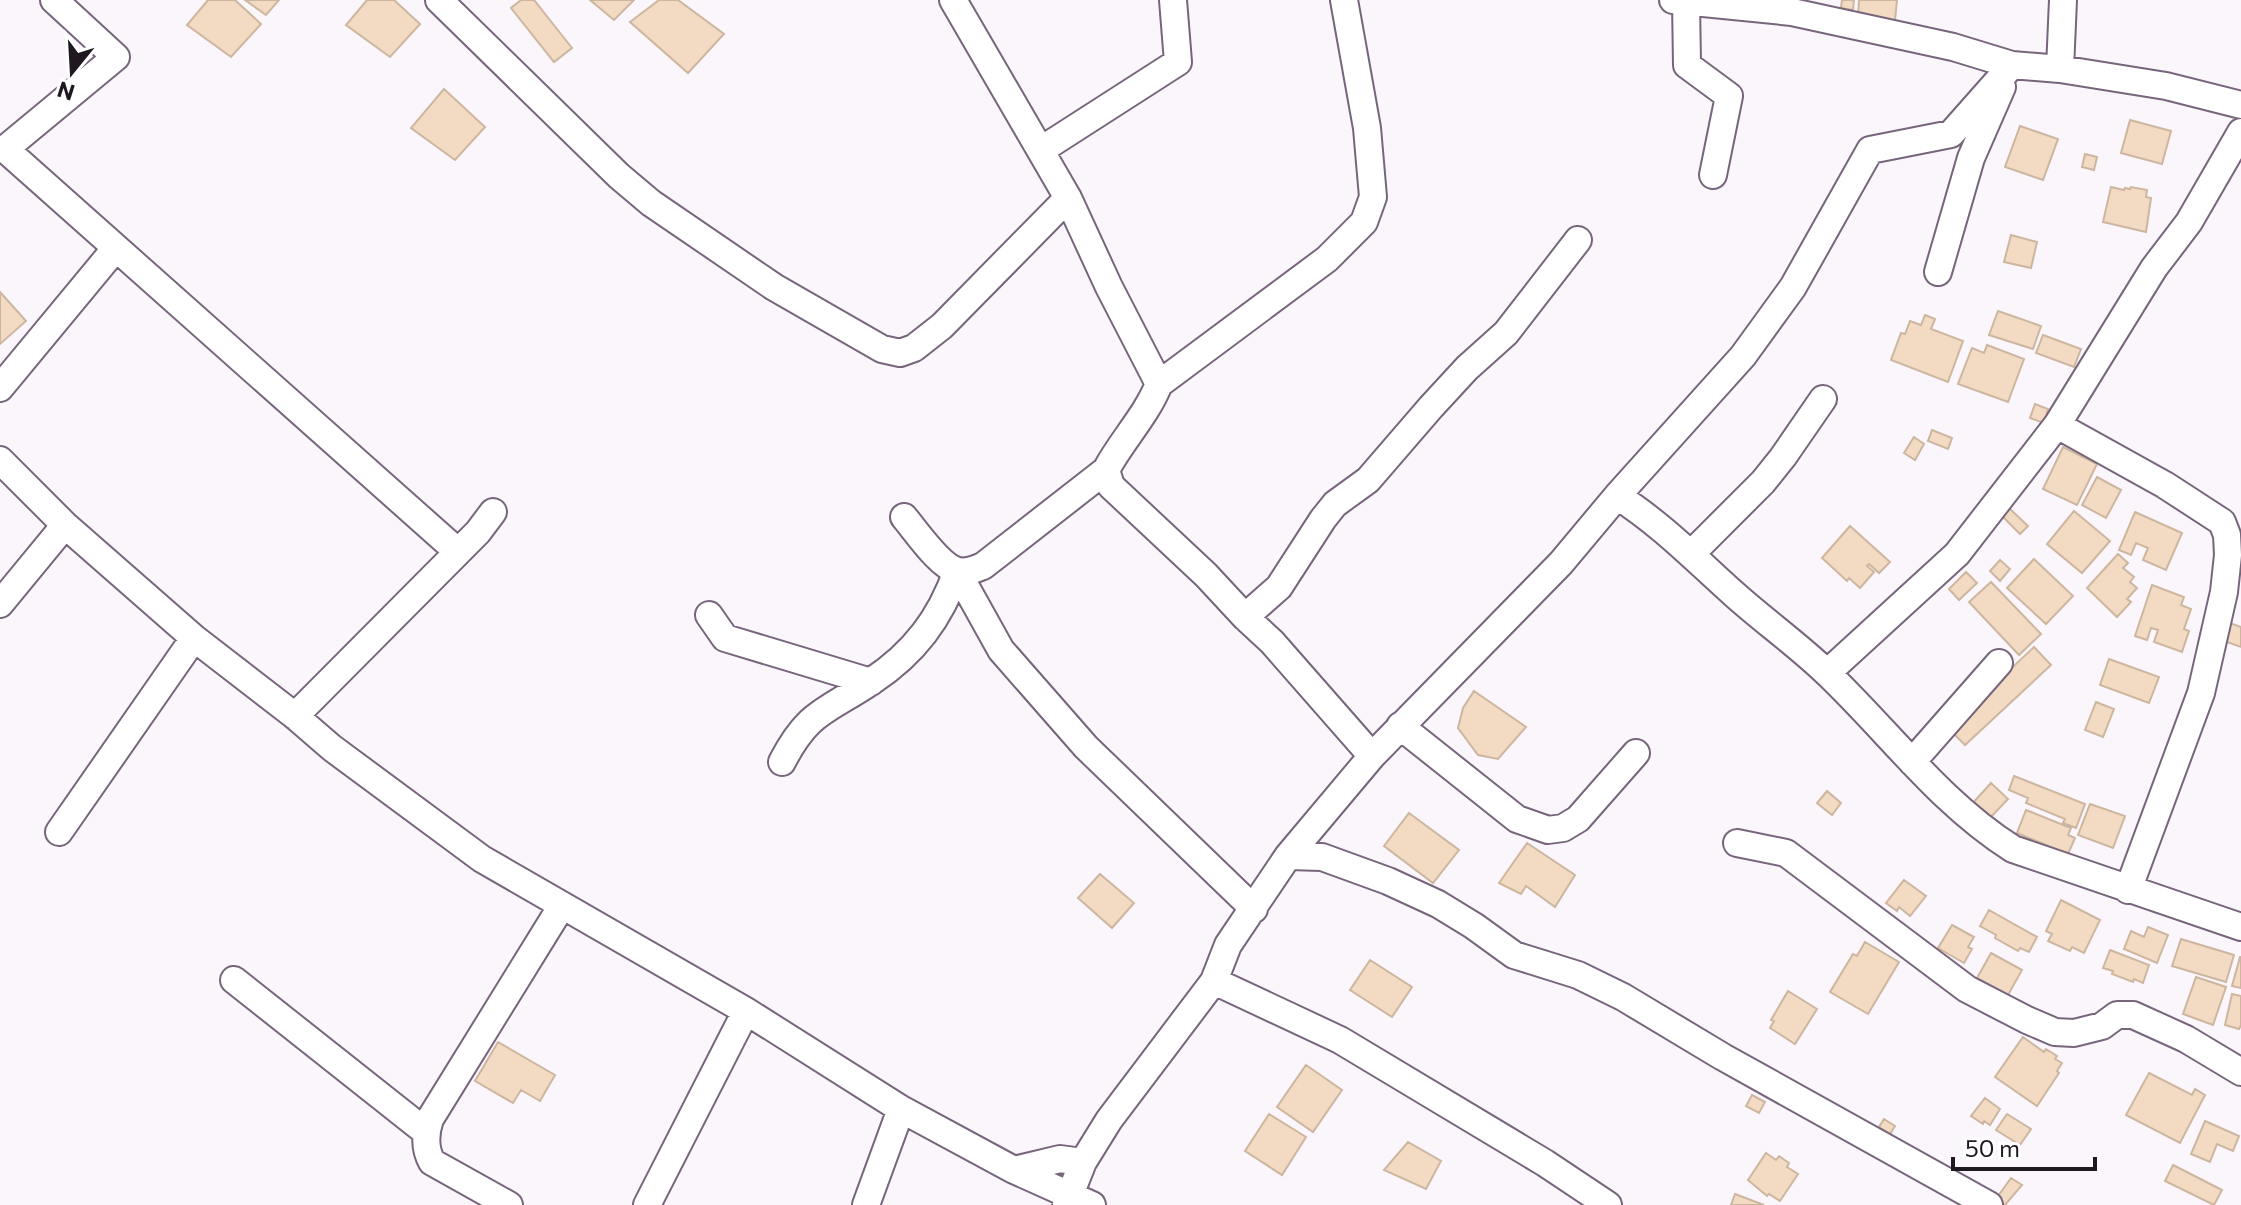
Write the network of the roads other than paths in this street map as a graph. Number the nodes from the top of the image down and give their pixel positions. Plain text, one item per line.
1 (54, 0) edge
2 (439, 0) edge
3 (953, 0) edge
4 (1173, 0) edge
5 (1344, 0) edge
6 (2063, 0) edge
7 (1680, 1) edge
8 (2012, 65) junction
9 (2060, 69) junction
10 (2241, 105) edge
11 (2241, 132) edge
12 (1041, 150) junction
13 (1713, 175) dead end
14 (1068, 198) junction
15 (1578, 240) dead end
16 (115, 249) junction
17 (1938, 272) dead end
18 (1159, 384) junction
19 (0, 388) edge
20 (1823, 399) dead end
21 (2057, 425) junction
22 (0, 460) edge
23 (1106, 470) junction
24 (1617, 496) junction
25 (493, 512) dead end
26 (904, 517) dead end
27 (65, 525) junction
28 (457, 551) junction
29 (1691, 554) junction
30 (957, 571) junction
31 (0, 604) edge
32 (709, 615) dead end
33 (1245, 617) junction
34 (194, 638) junction
35 (1999, 663) dead end
36 (1827, 673) junction
37 (871, 682) junction
38 (295, 716) junction
39 (1400, 726) junction
40 (1636, 753) dead end
41 (1372, 756) junction
42 (782, 762) dead end
43 (1912, 762) junction
44 (59, 832) dead end
45 (1737, 843) dead end
46 (1288, 856) junction
47 (2128, 890) junction
48 (561, 907) junction
49 (1254, 909) junction
50 (2241, 927) edge
51 (234, 980) dead end
52 (1214, 981) junction
53 (746, 1011) junction
54 (2241, 1072) edge
55 (901, 1109) junction
56 (426, 1132) junction
57 (1083, 1162) junction
58 (1014, 1170) junction
59 (1076, 1202) edge
60 (509, 1205) edge
61 (647, 1205) edge
62 (866, 1205) edge
63 (1608, 1205) edge
64 (1989, 1205) edge

1 - 16 street
2 - 14 street
3 - 12 street
4 - 12 street
5 - 18 street
6 - 9 street
7 - 8 street
7 - 13 street
8 - 9 street
8 - 17 street
8 - 24 street
9 - 10 street
11 - 21 street
12 - 14 street
14 - 18 street
15 - 33 street
16 - 19 street
16 - 28 street
18 - 23 street
20 - 29 street
21 - 36 street
21 - 47 street
22 - 27 street
23 - 30 street
23 - 33 street
24 - 29 street
24 - 39 street
25 - 28 street
26 - 30 street
27 - 31 street
27 - 34 street
28 - 38 street
29 - 36 street
30 - 37 street
30 - 49 street
32 - 37 street
33 - 41 street
34 - 38 street
34 - 44 street
35 - 43 street
36 - 43 street
37 - 42 street
38 - 48 street
39 - 40 street
39 - 41 street
41 - 46 street
43 - 47 street
45 - 54 street
46 - 49 street
46 - 64 street
47 - 50 street
48 - 53 street
48 - 56 street
49 - 52 street
51 - 56 street
52 - 57 street
52 - 63 street
53 - 55 street
53 - 61 street
55 - 58 street
55 - 62 street
56 - 60 street
57 - 58 street
57 - 59 street
58 - 59 street

